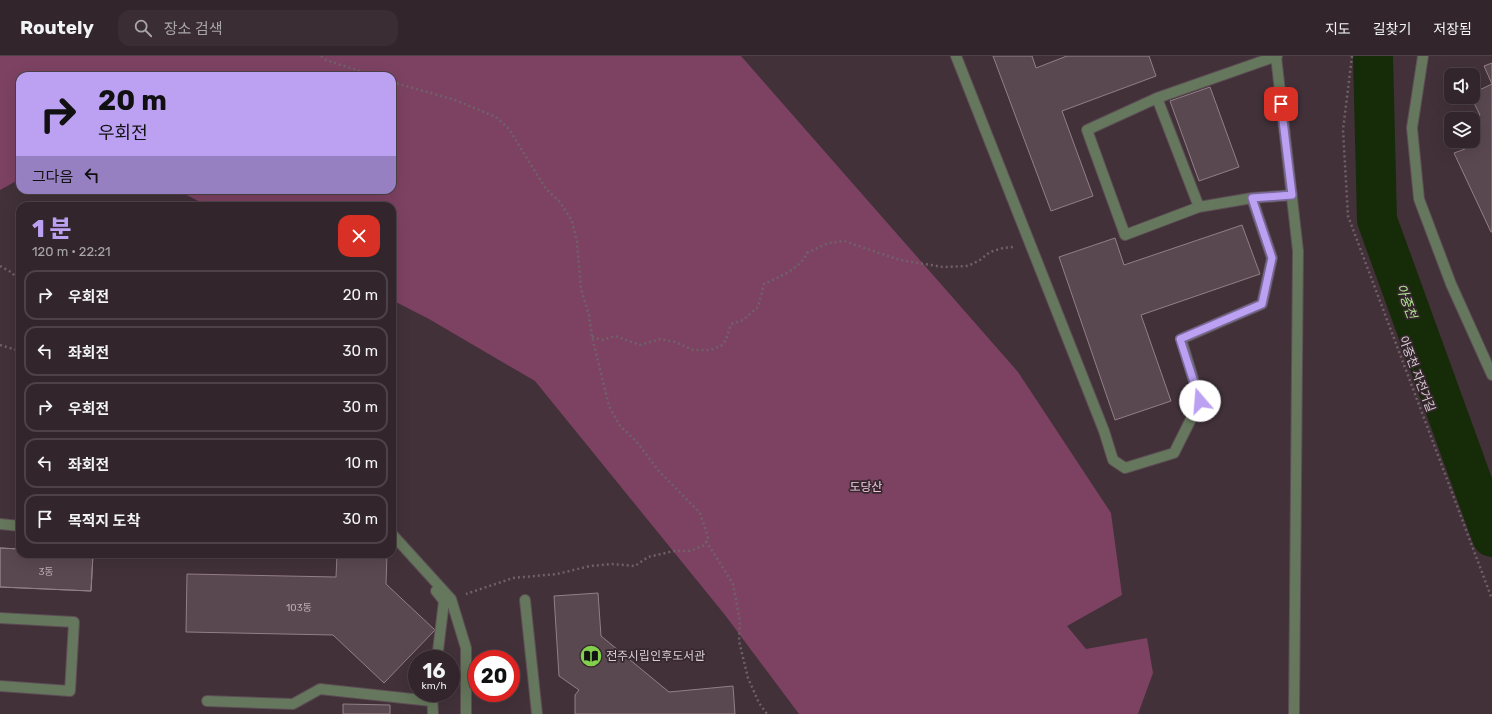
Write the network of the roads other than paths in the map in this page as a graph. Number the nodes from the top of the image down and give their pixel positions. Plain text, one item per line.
1 (956, 56) edge
2 (1275, 56) edge
3 (1423, 56) edge
4 (1157, 98) junction
5 (1292, 195) junction
6 (1252, 198) junction
7 (1199, 207) junction
8 (1492, 375) edge
9 (0, 524) edge
10 (16, 526) edge
11 (396, 538) edge
12 (396, 544) edge
13 (525, 600) dead end
14 (0, 618) edge
15 (438, 650) edge
16 (0, 686) edge
17 (408, 695) edge
18 (207, 701) dead end
19 (432, 702) edge
20 (433, 714) edge
21 (466, 714) edge
22 (537, 714) edge
23 (1294, 714) edge

1 - 6 street
2 - 4 street
2 - 5 street
3 - 8 street
4 - 7 street
4 - 7 street
5 - 6 street
5 - 23 street
6 - 7 street
9 - 10 street
11 - 21 street
12 - 15 street
13 - 22 street
14 - 16 street
17 - 18 street
19 - 20 street

